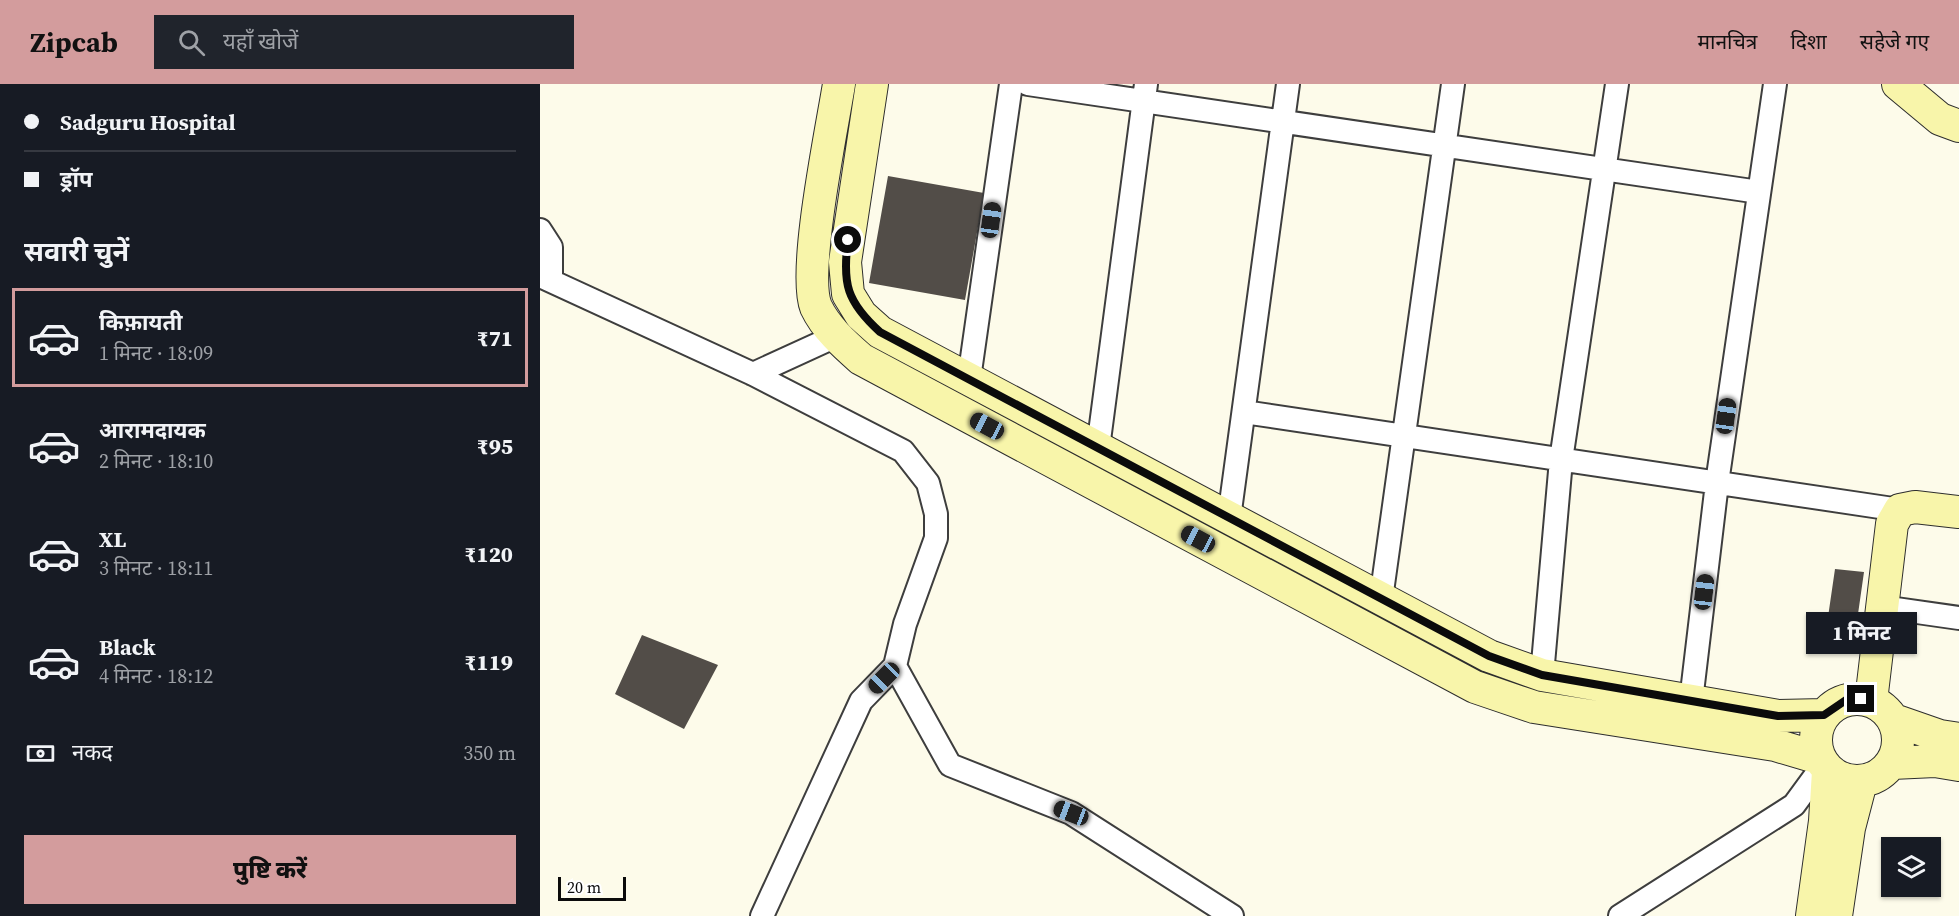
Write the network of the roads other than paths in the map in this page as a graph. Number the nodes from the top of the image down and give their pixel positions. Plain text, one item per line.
1 (839, 84) edge
2 (872, 84) edge
3 (1011, 84) edge
4 (1028, 84) edge
5 (1288, 84) edge
6 (1453, 84) edge
7 (1617, 84) edge
8 (1775, 84) edge
9 (1898, 84) edge
10 (1145, 93) edge
11 (1283, 122) junction
12 (1959, 126) edge
13 (1444, 146) junction
14 (1602, 169) junction
15 (1759, 192) junction
16 (540, 230) edge
17 (545, 278) edge
18 (861, 315) junction
19 (836, 336) junction
20 (753, 374) junction
21 (969, 379) junction
22 (1244, 412) junction
23 (1404, 436) junction
24 (1098, 448) junction
25 (1561, 460) junction
26 (1717, 483) junction
27 (1900, 510) junction
28 (1959, 512) edge
29 (1229, 518) junction
30 (1381, 599) junction
31 (1882, 607) junction
32 (1959, 618) edge
33 (1367, 629) junction
34 (895, 666) junction
35 (1542, 675) junction
36 (1691, 701) junction
37 (1882, 711) junction
38 (1824, 715) junction
39 (1959, 739) edge
40 (1892, 763) junction
41 (1824, 764) junction
42 (1959, 765) edge
43 (1861, 782) junction
44 (762, 916) edge
45 (1232, 916) edge
46 (1620, 916) edge
47 (1812, 916) edge
48 (1836, 916) edge

1 - 19 main road
2 - 18 main road
3 - 21 street
4 - 10 street
5 - 11 street
6 - 13 street
7 - 14 street
8 - 15 street
9 - 12 main road
10 - 11 street
10 - 24 street
11 - 13 street
11 - 22 street
13 - 14 street
13 - 23 street
14 - 15 street
14 - 25 street
15 - 26 street
16 - 17 street
17 - 20 street
18 - 19 main road
18 - 21 main road
19 - 20 street
19 - 33 main road
20 - 34 street
21 - 24 main road
22 - 23 street
22 - 29 street
23 - 25 street
23 - 30 street
24 - 29 main road
25 - 26 street
25 - 35 street
26 - 27 street
26 - 36 street
27 - 28 main road
27 - 31 main road
29 - 30 main road
30 - 33 main road
30 - 35 main road
31 - 32 street
31 - 37 main road
33 - 41 main road
34 - 44 street
34 - 45 street
35 - 36 main road
36 - 38 main road
37 - 38 main road
37 - 39 main road
37 - 40 main road
38 - 41 main road
40 - 42 main road
40 - 43 main road
41 - 43 main road
41 - 46 street
41 - 47 main road
43 - 48 main road

